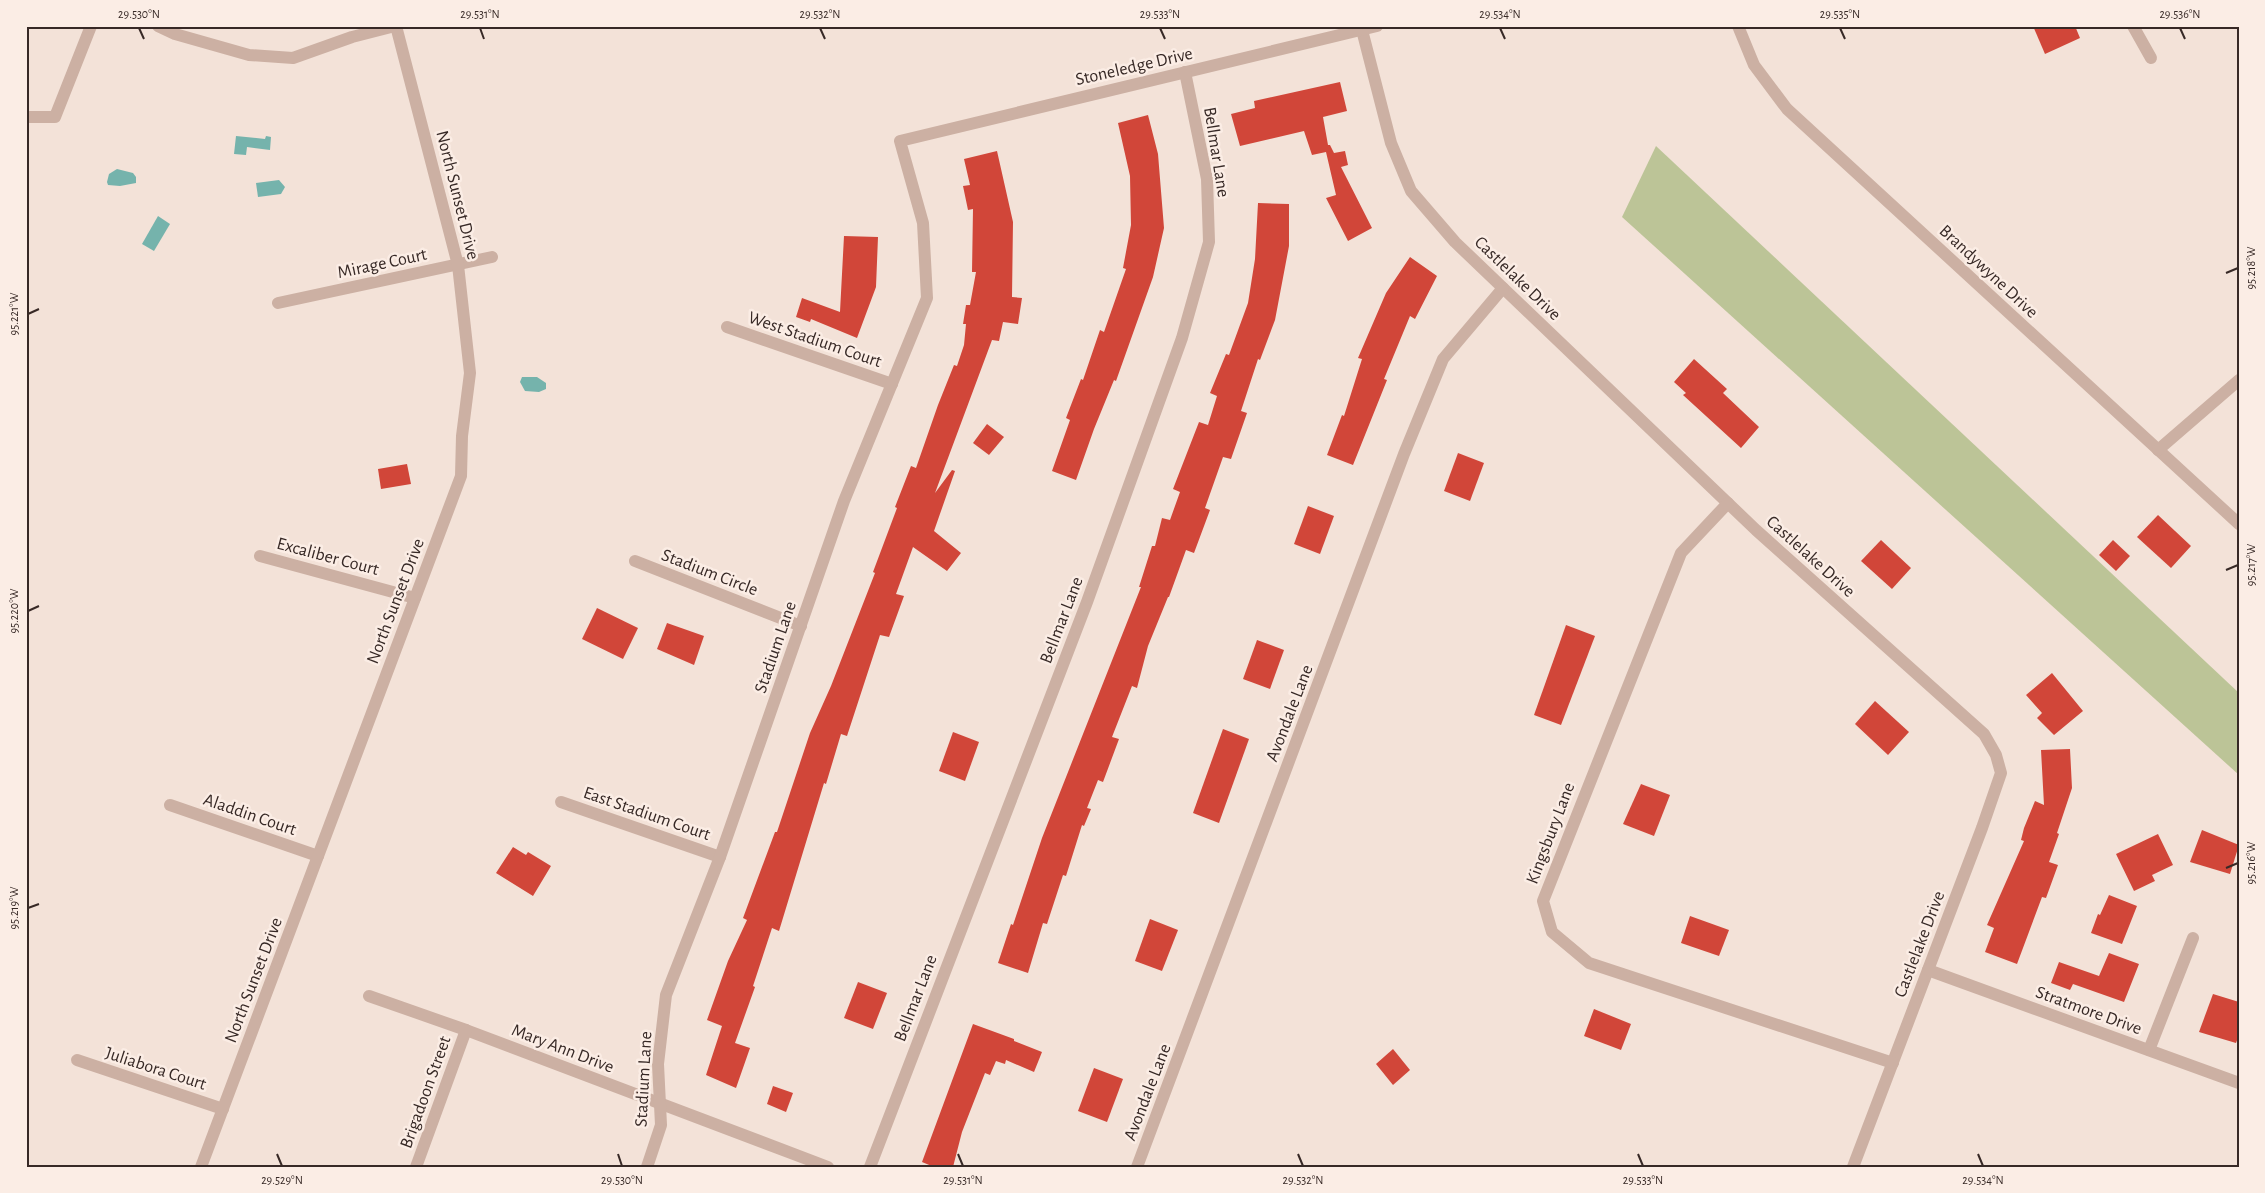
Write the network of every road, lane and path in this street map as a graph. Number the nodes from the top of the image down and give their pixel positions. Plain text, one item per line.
1 (91, 26) edge
2 (158, 26) edge
3 (395, 26) edge
4 (1377, 26) edge
5 (1738, 26) edge
6 (2133, 26) edge
7 (1362, 30) junction
8 (2150, 58) dead end
9 (1185, 72) junction
10 (26, 117) edge
11 (900, 141) joint
12 (492, 258) dead end
13 (458, 265) junction
14 (1504, 288) junction
15 (278, 303) dead end
16 (727, 327) dead end
17 (2239, 380) edge
18 (892, 384) junction
19 (2158, 450) junction
20 (1728, 503) junction
21 (2239, 524) edge
22 (260, 556) dead end
23 (635, 561) dead end
24 (415, 598) junction
25 (801, 626) junction
26 (562, 802) dead end
27 (170, 805) dead end
28 (318, 856) junction
29 (720, 857) junction
30 (2193, 938) dead end
31 (1928, 970) junction
32 (369, 996) dead end
33 (466, 1030) junction
34 (2149, 1050) junction
35 (77, 1060) dead end
36 (1893, 1063) junction
37 (2239, 1083) edge
38 (660, 1103) junction
39 (223, 1109) junction
40 (201, 1167) edge
41 (416, 1167) edge
42 (646, 1167) edge
43 (828, 1167) edge
44 (870, 1167) edge
45 (1138, 1167) edge
46 (1853, 1167) edge

1 - 10 street
2 - 3 street
3 - 13 street, North Sunset Drive
4 - 7 street, Stoneledge Drive
5 - 19 street, Brandywyne Drive
6 - 8 street
7 - 9 street, Stoneledge Drive
7 - 14 street, Castlelake Drive
9 - 11 street, Stoneledge Drive
9 - 44 street, Bellmar Lane
11 - 18 street, Stadium Lane
12 - 13 street, Mirage Court
13 - 15 street, Mirage Court
13 - 24 street, North Sunset Drive
14 - 20 street, Castlelake Drive
14 - 45 street, Avondale Lane
16 - 18 street, West Stadium Court
17 - 19 street
18 - 25 street, Stadium Lane
19 - 21 street, Brandywyne Drive
20 - 31 street, Castlelake Drive
20 - 36 street, Kingsbury Lane
22 - 24 street, Excaliber Court
23 - 25 street, Stadium Circle
24 - 28 street, North Sunset Drive
25 - 29 street, Stadium Lane
26 - 29 street, East Stadium Court
27 - 28 street, Aladdin Court
28 - 39 street, North Sunset Drive
29 - 38 street, Stadium Lane
30 - 34 street
31 - 34 street, Stratmore Drive
31 - 36 street, Castlelake Drive
32 - 33 street, Mary Ann Drive
33 - 38 street, Mary Ann Drive
33 - 41 street, Brigadoon Street
34 - 37 street, Stratmore Drive
35 - 39 street, Juliabora Court
36 - 46 street, Castlelake Drive
38 - 42 street, Stadium Lane
38 - 43 street, Mary Ann Drive
39 - 40 street, North Sunset Drive

